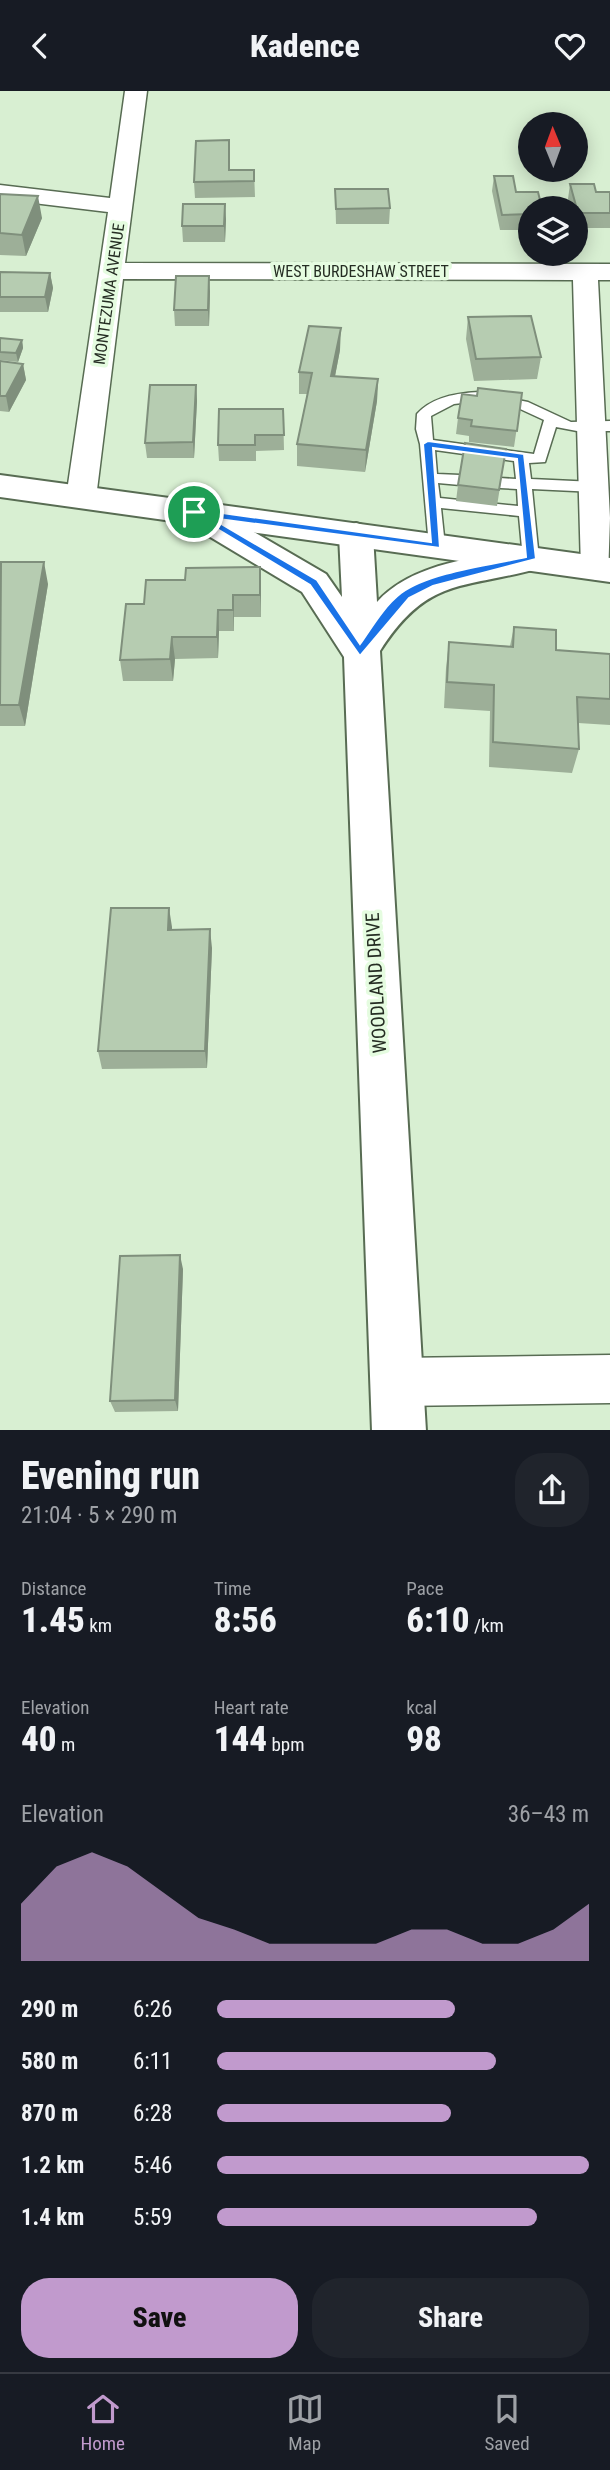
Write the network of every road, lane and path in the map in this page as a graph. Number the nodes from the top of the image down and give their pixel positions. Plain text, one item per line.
1 (136, 91) edge
2 (0, 192) edge
3 (121, 206) junction
4 (113, 271) junction
5 (597, 272) edge
6 (552, 418) junction
7 (601, 426) edge
8 (428, 444) junction
9 (521, 457) junction
10 (430, 478) junction
11 (460, 480) edge
12 (500, 483) edge
13 (524, 485) junction
14 (0, 487) edge
15 (595, 488) junction
16 (81, 498) junction
17 (433, 502) junction
18 (194, 512) junction
19 (526, 512) junction
20 (356, 535) junction
21 (436, 546) junction
22 (531, 559) junction
23 (604, 569) edge
24 (360, 652) junction
25 (610, 1378) edge
26 (397, 1382) junction
27 (399, 1430) edge

1 - 3 street, MONTEZUMA AVENUE
2 - 3 street
3 - 4 street, MONTEZUMA AVENUE
4 - 5 street, WEST BURDESHAW STREET
4 - 16 street, MONTEZUMA AVENUE
5 - 7 street
6 - 7 lane
6 - 8 lane
6 - 9 lane
7 - 15 street
8 - 9 lane
8 - 10 lane
9 - 13 lane
10 - 11 lane
10 - 17 lane
12 - 13 lane
13 - 15 lane
13 - 19 lane
14 - 16 main road
15 - 23 street
16 - 18 main road
17 - 19 lane
17 - 21 lane
18 - 20 main road
18 - 24 main road
19 - 22 lane
20 - 21 main road
20 - 24 main road, WOODLAND DRIVE
21 - 22 main road
22 - 23 main road
22 - 24 main road
24 - 26 main road, WOODLAND DRIVE
25 - 26 street
26 - 27 main road, WOODLAND DRIVE

